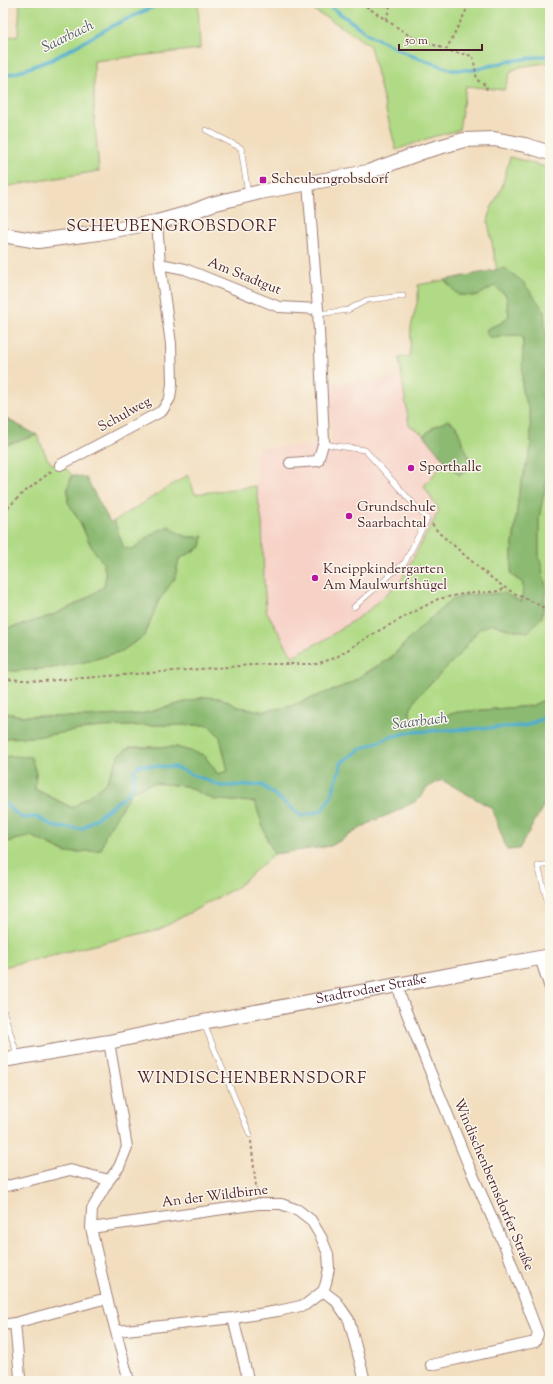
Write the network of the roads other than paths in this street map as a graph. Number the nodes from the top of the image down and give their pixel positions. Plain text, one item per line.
1 (206, 130) dead end
2 (550, 153) edge
3 (308, 183) junction
4 (248, 195) junction
5 (157, 222) junction
6 (3, 235) edge
7 (160, 264) junction
8 (403, 296) dead end
9 (318, 312) junction
10 (324, 441) junction
11 (290, 463) dead end
12 (60, 465) road end
13 (354, 607) dead end
14 (550, 864) edge
15 (550, 911) edge
16 (545, 957) edge
17 (398, 986) junction
18 (550, 988) edge
19 (3, 1010) edge
20 (203, 1022) junction
21 (109, 1042) junction
22 (18, 1058) junction
23 (3, 1060) edge
24 (250, 1136) road end
25 (109, 1180) junction
26 (3, 1187) edge
27 (91, 1228) junction
28 (322, 1291) junction
29 (107, 1298) junction
30 (233, 1318) junction
31 (15, 1323) junction
32 (3, 1325) edge
33 (117, 1331) junction
34 (431, 1365) dead end
35 (20, 1377) dead end
36 (248, 1379) dead end
37 (129, 1381) edge
38 (365, 1381) edge

1 - 4 lane
2 - 3 main road
3 - 4 main road
3 - 9 street
4 - 5 main road
5 - 6 main road
5 - 7 street, Schulweg
7 - 9 street, Am Stadtgut
7 - 12 street, Schulweg
8 - 9 lane
9 - 10 street
10 - 11 street
10 - 13 lane
14 - 15 lane
16 - 17 main road, Stadtrodaer Straße
16 - 18 street, Stadtrodaer Straße
17 - 20 main road, Stadtrodaer Straße
17 - 34 street, Windischenbernsdorfer Straße
19 - 22 lane
20 - 21 main road, Stadtrodaer Straße
20 - 24 lane
21 - 22 main road, Stadtrodaer Straße
21 - 25 street
22 - 23 main road, Stadtrodaer Straße
25 - 26 street
25 - 27 street
27 - 28 street, An der Wildbirne
27 - 29 street
28 - 30 street
28 - 38 street
29 - 31 street
29 - 33 street
30 - 33 street
30 - 36 street
31 - 32 street
31 - 35 street
33 - 37 street

